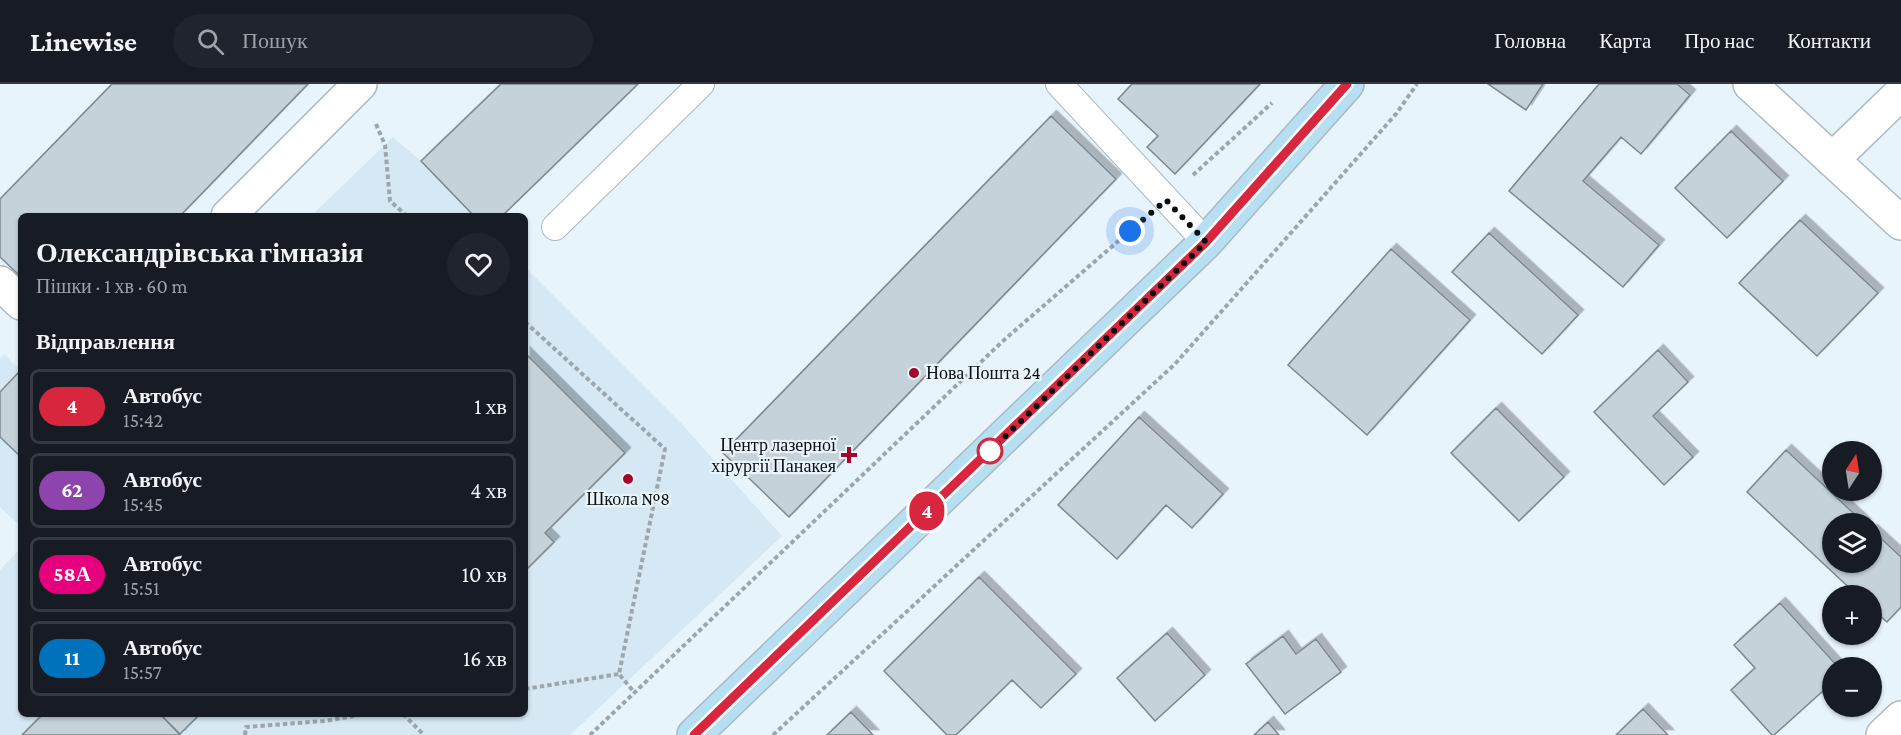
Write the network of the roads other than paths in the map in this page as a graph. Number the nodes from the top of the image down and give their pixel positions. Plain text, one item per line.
1 (360, 84) edge
2 (701, 84) edge
3 (1059, 84) edge
4 (1347, 84) edge
5 (1750, 84) edge
6 (1901, 93) edge
7 (1832, 160) junction
8 (231, 213) edge
9 (1901, 223) edge
10 (555, 227) dead end
11 (1206, 242) junction
12 (0, 283) edge
13 (18, 300) edge
14 (1901, 718) edge
15 (694, 735) edge
16 (1882, 735) edge

1 - 8 street
2 - 10 lane
3 - 11 lane
4 - 11 main road
5 - 7 street
6 - 7 street
7 - 9 street
11 - 15 main road
12 - 13 street
14 - 16 street

